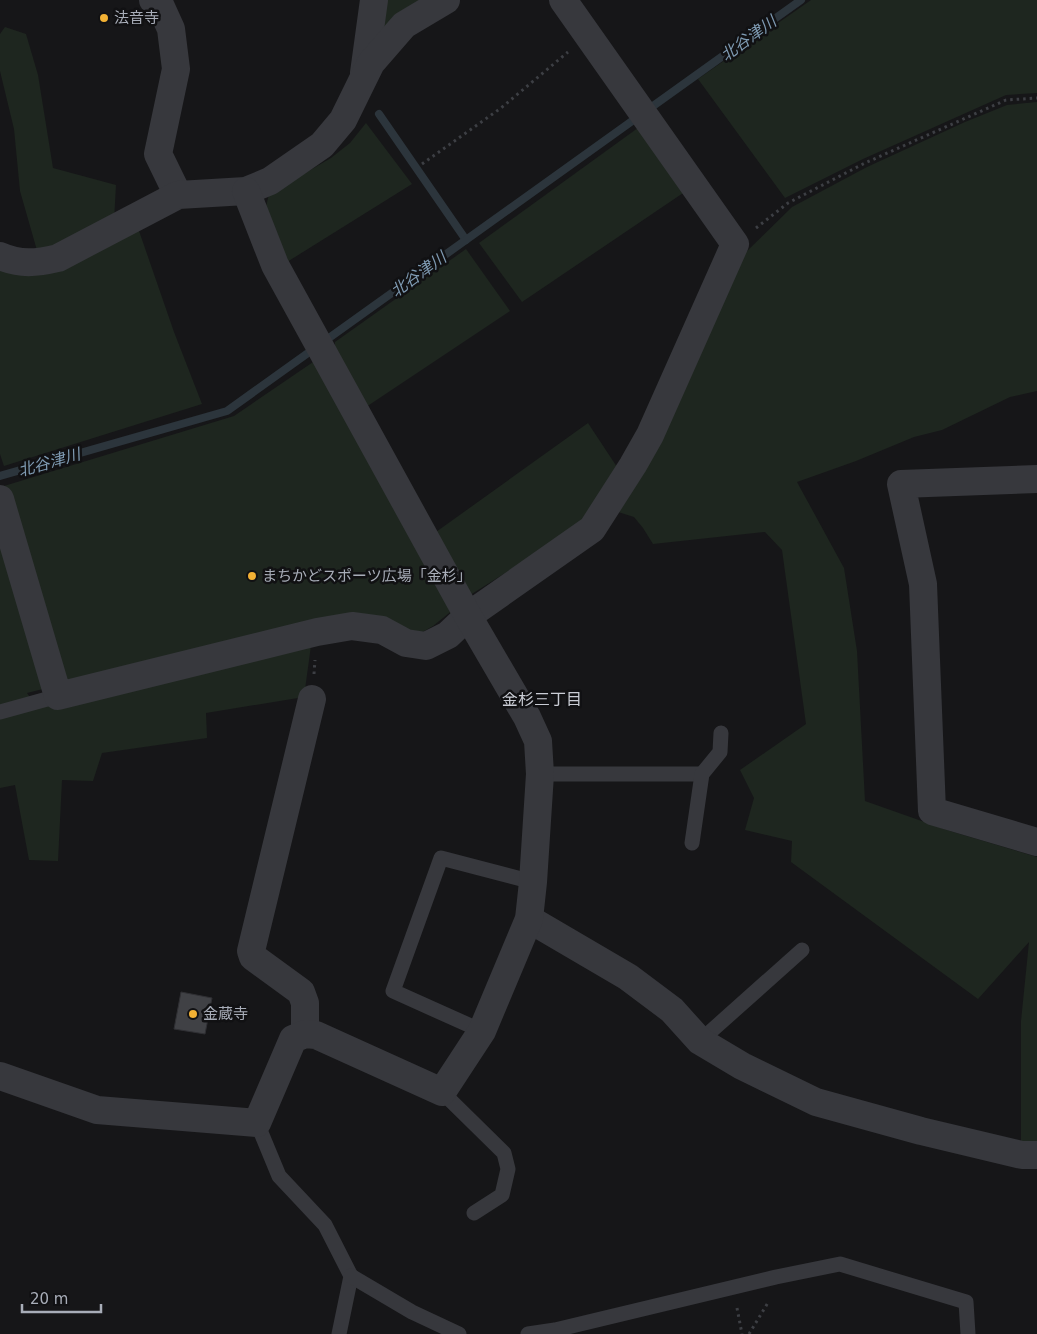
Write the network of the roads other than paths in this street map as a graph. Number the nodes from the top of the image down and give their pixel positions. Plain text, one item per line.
1 (153, 0) edge
2 (374, 0) edge
3 (446, 0) edge
4 (563, 0) edge
5 (363, 81) junction
6 (246, 191) junction
7 (178, 196) junction
8 (0, 256) edge
9 (1037, 479) edge
10 (0, 500) edge
11 (468, 616) junction
12 (58, 696) junction
13 (312, 699) road end
14 (0, 712) edge
15 (721, 733) dead end
16 (540, 774) junction
17 (702, 774) junction
18 (1037, 842) edge
19 (692, 843) dead end
20 (533, 882) junction
21 (528, 919) junction
22 (802, 950) dead end
23 (482, 1031) junction
24 (305, 1034) junction
25 (700, 1041) junction
26 (0, 1076) edge
27 (442, 1092) junction
28 (257, 1123) junction
29 (1037, 1155) edge
30 (474, 1213) dead end
31 (350, 1276) junction
32 (340, 1334) edge
33 (459, 1334) edge
34 (528, 1334) edge
35 (968, 1334) edge

1 - 7 street
2 - 5 street
3 - 5 street
4 - 11 street
5 - 6 street
6 - 7 street
6 - 11 street
7 - 8 street
9 - 18 street
10 - 12 street
11 - 12 street
11 - 16 street
12 - 14 lane
13 - 24 street
15 - 17 lane
16 - 17 lane
16 - 20 street
17 - 19 lane
20 - 21 street
20 - 23 lane
21 - 23 street
21 - 25 street
22 - 25 lane
23 - 27 street
24 - 27 street
24 - 28 street
25 - 29 street
26 - 28 street
27 - 30 lane
28 - 31 lane
31 - 32 lane
31 - 33 lane
34 - 35 lane

